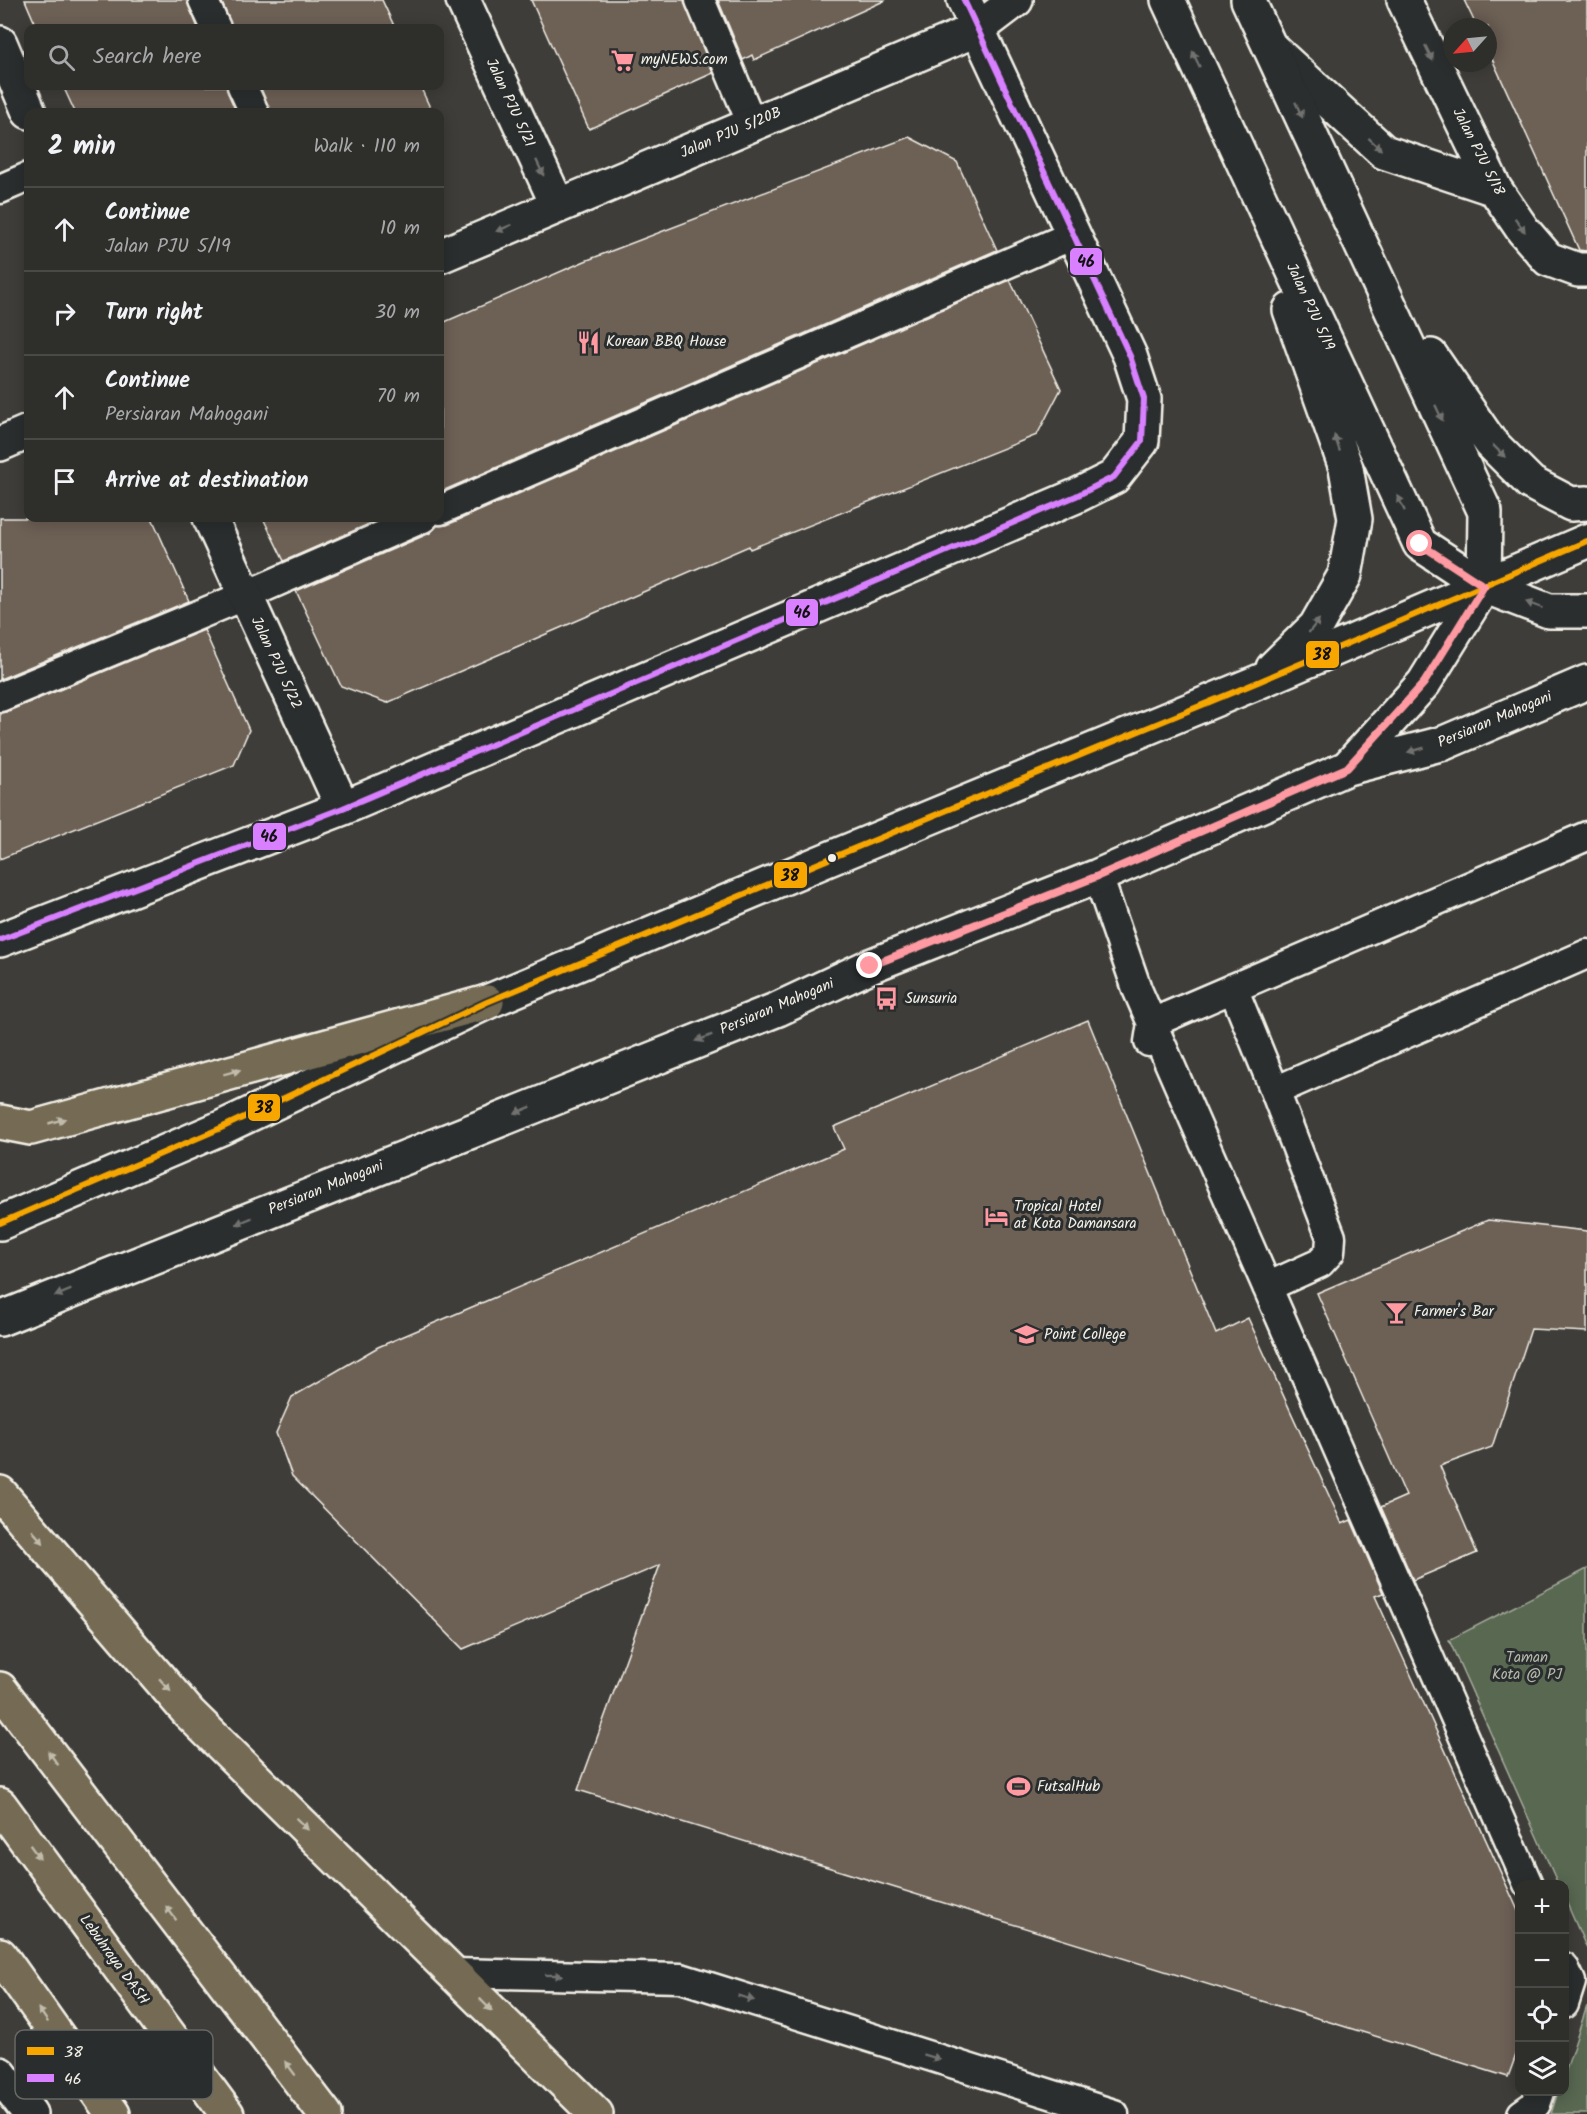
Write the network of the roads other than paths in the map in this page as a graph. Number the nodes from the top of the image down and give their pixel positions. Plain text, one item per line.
1 (203, 0) edge
2 (463, 0) edge
3 (700, 0) edge
4 (964, 0) edge
5 (1017, 0) edge
6 (1168, 0) edge
7 (1248, 0) edge
8 (1404, 0) edge
9 (214, 24) edge
10 (978, 29) junction
11 (1270, 47) junction
12 (4, 58) edge
13 (244, 90) edge
14 (1214, 99) junction
15 (27, 108) edge
16 (252, 108) edge
17 (752, 124) junction
18 (24, 179) edge
19 (0, 189) edge
20 (1495, 189) junction
21 (558, 206) junction
22 (1073, 235) junction
23 (444, 254) edge
24 (1371, 265) junction
25 (1587, 270) edge
26 (24, 434) edge
27 (0, 444) edge
28 (1587, 503) edge
29 (444, 508) edge
30 (212, 522) edge
31 (414, 522) edge
32 (1587, 541) edge
33 (1484, 586) junction
34 (244, 596) junction
35 (1587, 611) edge
36 (1258, 682) junction
37 (1587, 682) edge
38 (0, 697) edge
39 (1347, 768) junction
40 (343, 808) junction
41 (1587, 836) edge
42 (1098, 876) junction
43 (0, 940) edge
44 (1587, 954) edge
45 (1233, 988) junction
46 (487, 1002) junction
47 (1152, 1023) junction
48 (1147, 1053) dead end
49 (1275, 1091) junction
50 (0, 1122) edge
51 (0, 1223) edge
52 (1267, 1287) junction
53 (0, 1319) edge
54 (0, 1493) edge
55 (0, 1689) edge
56 (0, 1805) edge
57 (1526, 1880) edge
58 (0, 1955) edge
59 (453, 1973) junction
60 (53, 2030) edge
61 (165, 2030) edge
62 (0, 2074) edge
63 (15, 2094) edge
64 (213, 2095) edge
65 (1538, 2096) edge
66 (19, 2099) edge
67 (102, 2099) edge
68 (30, 2114) edge
69 (113, 2114) edge
70 (227, 2114) edge
71 (325, 2114) edge
72 (596, 2114) edge
73 (1114, 2114) edge
74 (1522, 2114) edge

1 - 9 lane
2 -> 21 street, Jalan PJU 5/21
3 - 17 lane
4 - 10 street
5 - 10 street, Jalan PJU 5/20B
14 -> 6 street, Jalan PJU 5/19
7 - 11 street
8 -> 20 street, Jalan PJU 5/18
10 - 17 street, Jalan PJU 5/20B
10 - 22 street
11 -> 20 street
11 -> 24 street
12 - 15 street
13 - 16 lane
33 -> 14 street, Jalan PJU 5/19
36 -> 14 street
17 - 21 street, Jalan PJU 5/20B
18 - 19 lane
20 -> 25 street, Jalan PJU 5/18
21 -> 23 street, Jalan PJU 5/20B
22 - 29 lane
22 - 40 street
24 -> 28 street
24 -> 33 street
26 - 27 street
30 - 34 street, Jalan PJU 5/22
31 - 34 lane
32 - 33 street
35 -> 33 street, Jalan PJU 5/19
33 - 36 street
33 - 39 street
34 - 38 lane
34 - 40 street, Jalan PJU 5/22
36 - 46 street
37 -> 39 street, Persiaran Mahogani
39 - 42 street, Persiaran Mahogani
40 - 43 street
41 - 45 lane
42 - 47 lane
42 -> 53 street, Persiaran Mahogani
44 - 49 lane
45 - 47 lane
45 - 49 lane
50 -> 46 highway
46 - 51 street
47 - 48 lane
47 - 52 lane
49 - 52 lane
52 - 57 lane
54 -> 59 highway
71 -> 55 highway
56 -> 61 highway, Lebuhraya DASH
60 -> 58 highway
59 -> 72 highway
59 -> 73 lane
62 - 63 street
64 -> 70 highway, Lebuhraya DASH
65 - 74 lane
66 - 68 street
69 -> 67 highway

